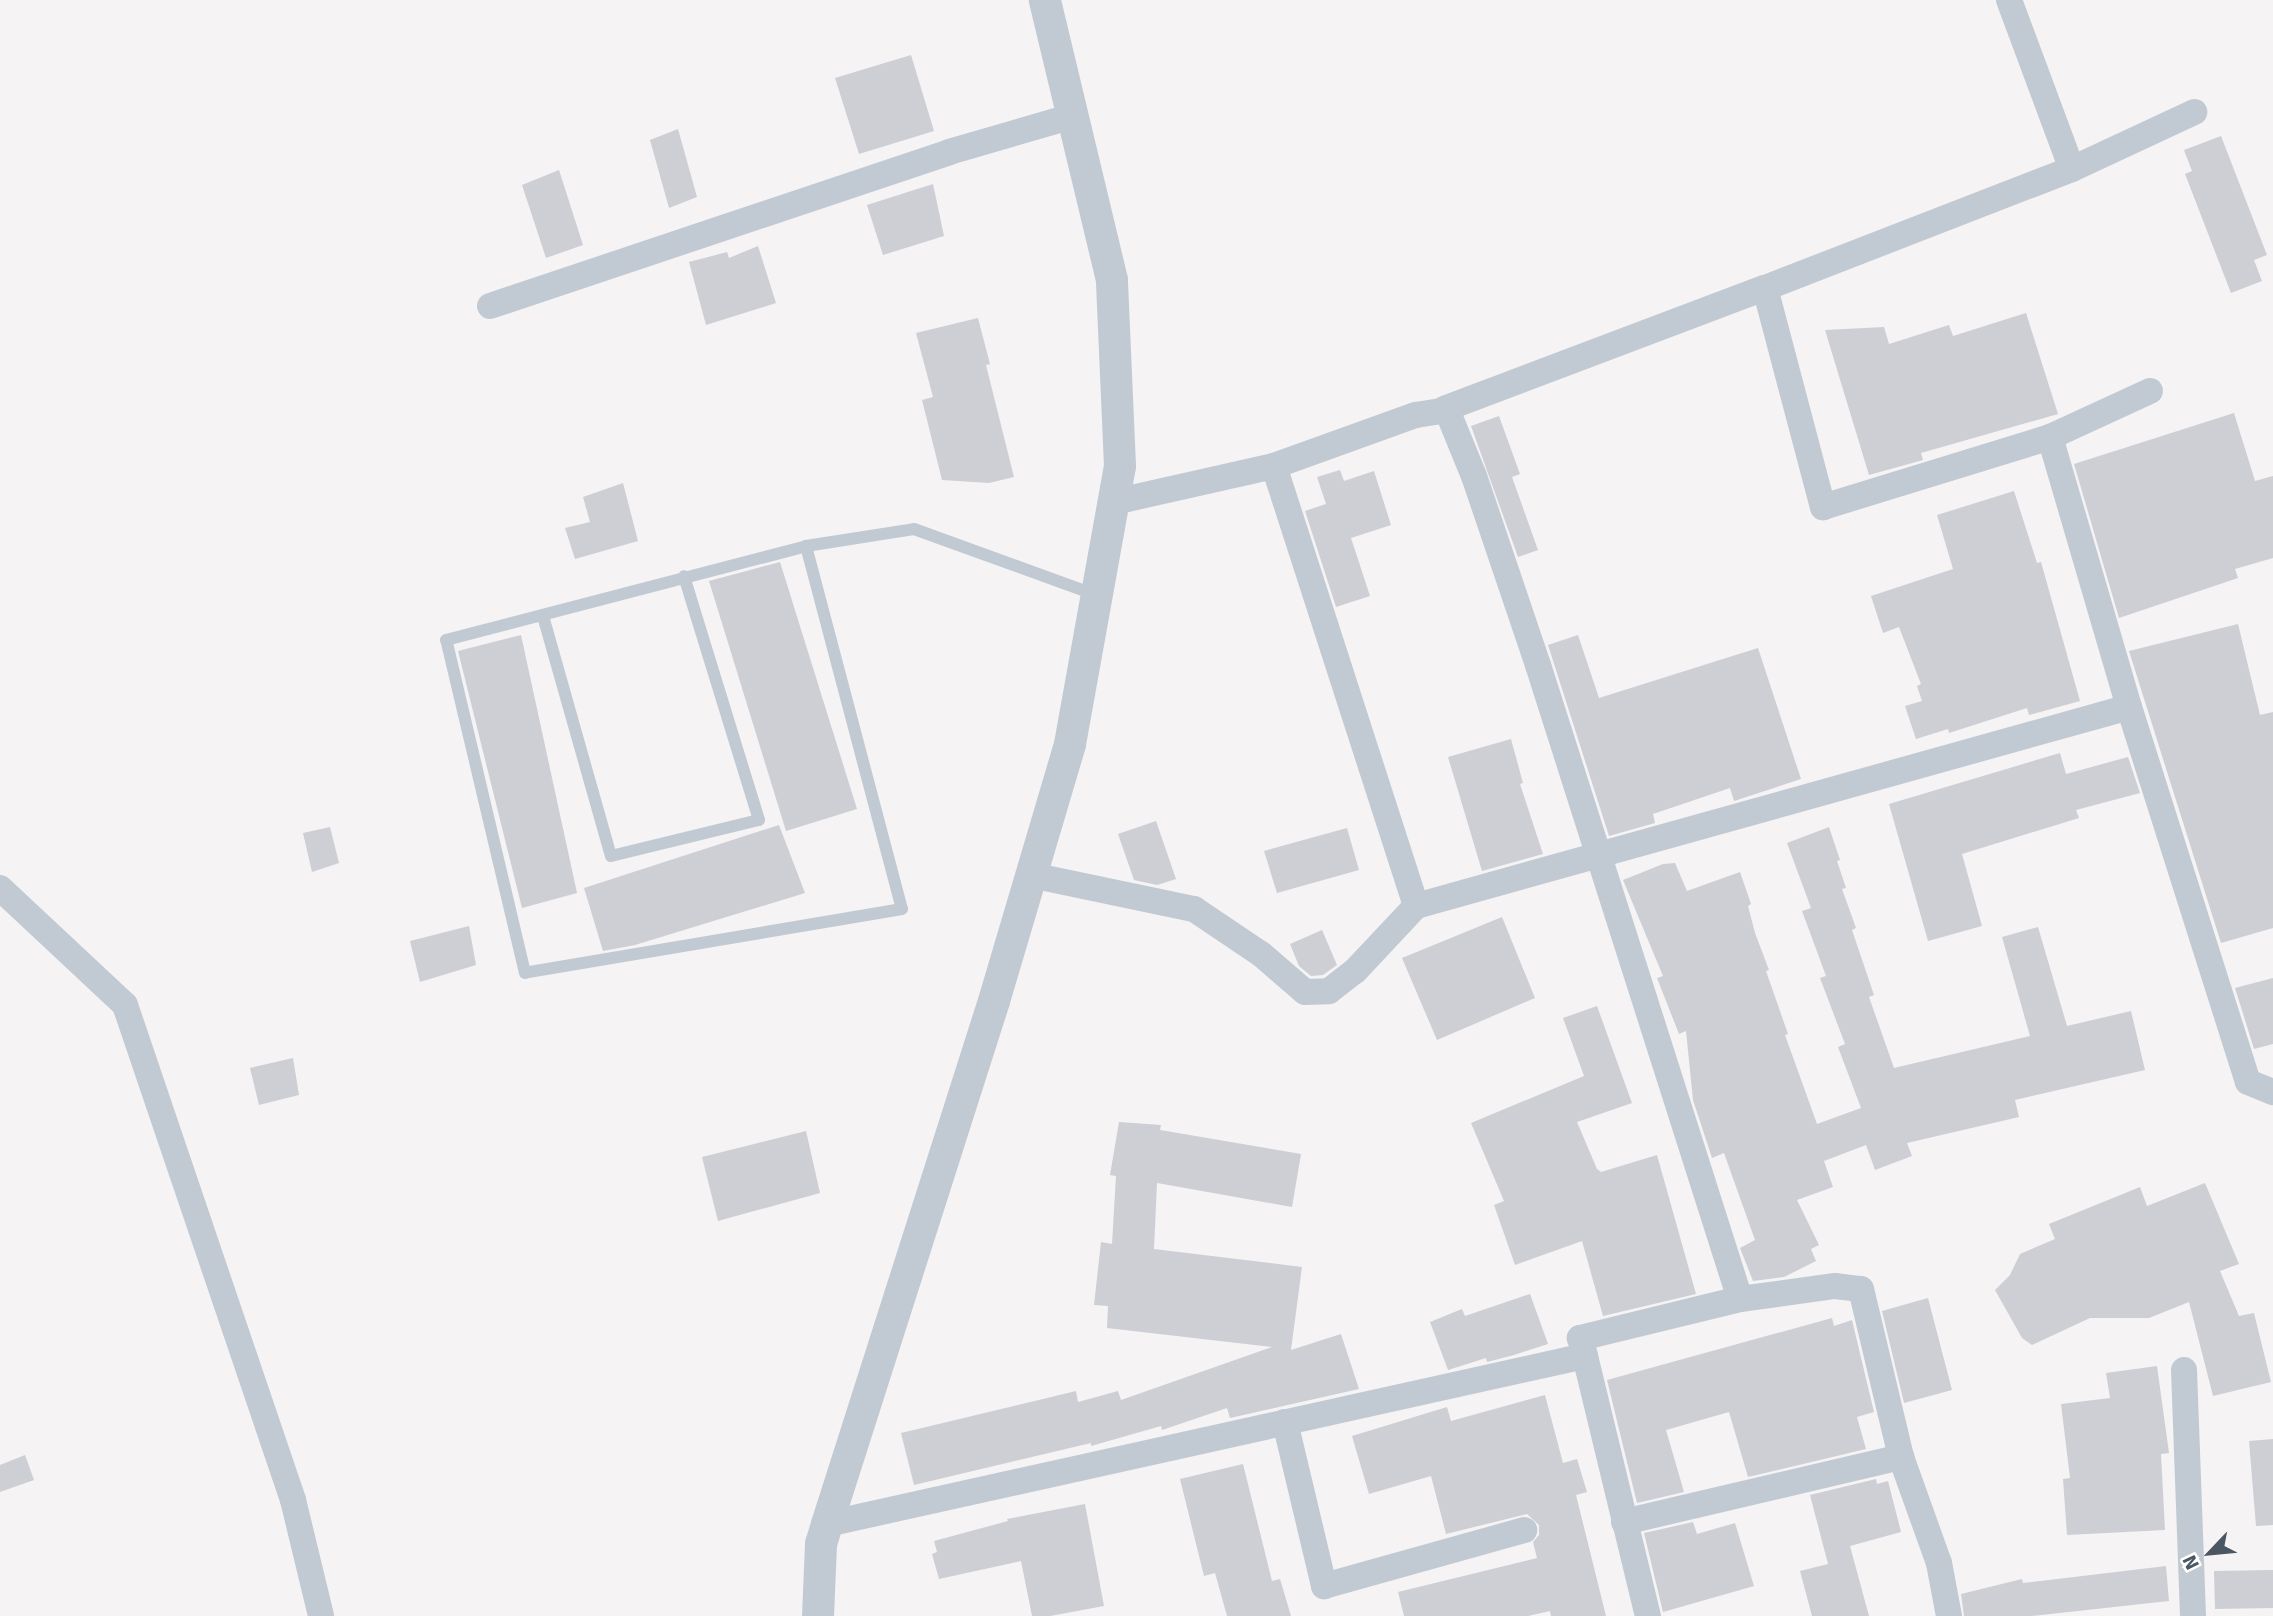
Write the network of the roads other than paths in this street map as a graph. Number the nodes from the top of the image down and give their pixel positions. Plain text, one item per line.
1 (1045, 0) edge
2 (2009, 0) edge
3 (2194, 112) dead end
4 (1073, 116) junction
5 (2072, 169) junction
6 (1765, 288) junction
7 (490, 306) dead end
8 (2150, 391) dead end
9 (1444, 409) junction
10 (2050, 437) junction
11 (1274, 466) junction
12 (1114, 502) junction
13 (806, 547) junction
14 (684, 576) junction
15 (1097, 596) junction
16 (543, 616) junction
17 (2129, 707) junction
18 (1600, 856) junction
19 (1031, 875) junction
20 (0, 888) edge
21 (1416, 906) junction
22 (2273, 1093) edge
23 (1740, 1299) junction
24 (1585, 1356) junction
25 (2184, 1370) dead end
26 (1285, 1422) junction
27 (1901, 1457) junction
28 (1624, 1522) junction
29 (827, 1524) junction
30 (1524, 1530) dead end
31 (321, 1616) edge
32 (818, 1616) edge
33 (1648, 1616) edge
34 (1949, 1616) edge
35 (2193, 1616) edge

1 - 4 street
2 - 5 street
3 - 5 street
4 - 7 street
4 - 12 street
5 - 6 street
6 - 9 street
6 - 10 street
8 - 10 street
9 - 11 street
9 - 18 street
10 - 17 street
11 - 12 street
11 - 21 street
12 - 15 street
13 - 14 lane
13 - 15 lane
13 - 16 lane
14 - 16 lane
14 - 16 lane
15 - 19 street
17 - 18 street
17 - 22 street
18 - 21 street
18 - 23 street
19 - 21 street
19 - 29 street
20 - 31 street
23 - 24 street
23 - 27 street
24 - 26 street
24 - 28 street
25 - 35 street
26 - 29 street
26 - 30 street
27 - 28 street
27 - 34 street
28 - 33 street
29 - 32 street

